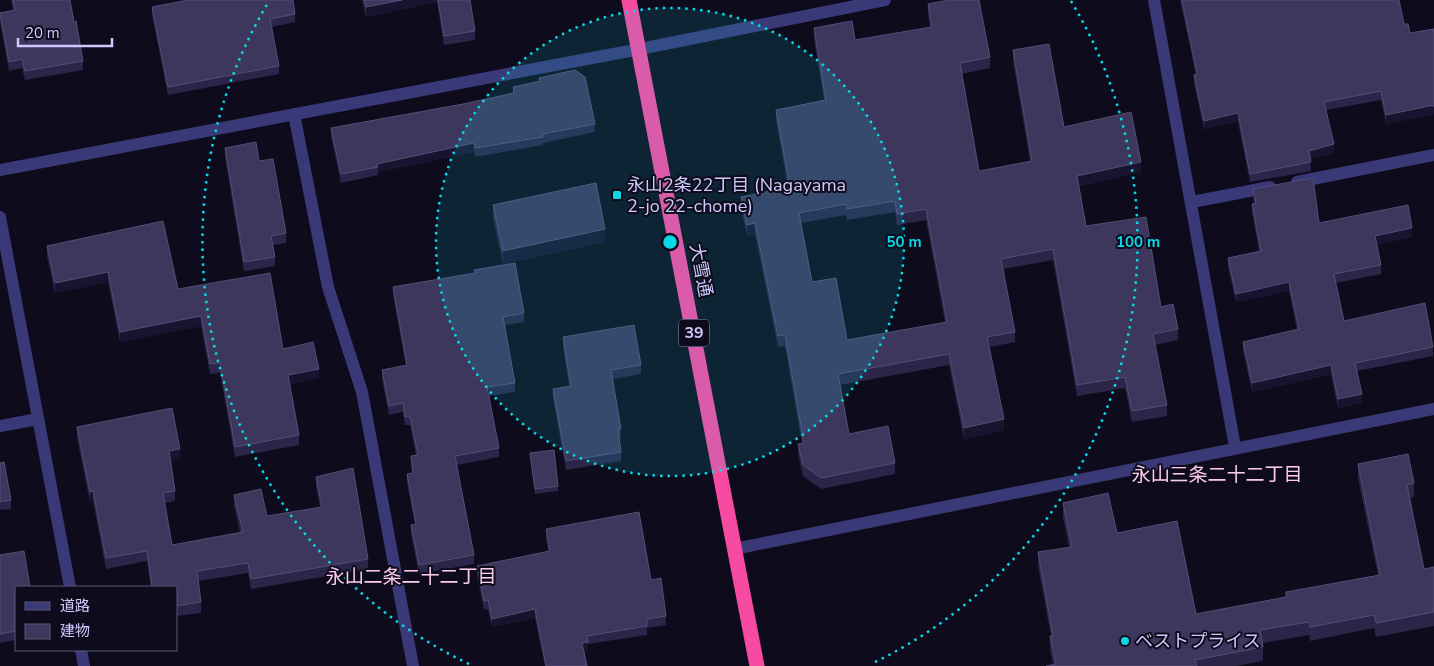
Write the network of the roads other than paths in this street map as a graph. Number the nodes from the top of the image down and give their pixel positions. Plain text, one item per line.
1 (629, 0) edge
2 (886, 0) edge
3 (1154, 0) edge
4 (640, 49) junction
5 (294, 114) junction
6 (1434, 155) edge
7 (0, 170) edge
8 (1192, 202) junction
9 (0, 217) edge
10 (1434, 409) edge
11 (38, 419) junction
12 (0, 426) edge
13 (1235, 447) junction
14 (734, 549) junction
15 (70, 586) edge
16 (81, 651) edge
17 (84, 666) edge
18 (413, 666) edge
19 (757, 666) edge

1 - 4 highway, 大雪通 / 39
2 - 4 street
3 - 8 street
4 - 5 street
4 - 14 highway, 大雪通 / 39
5 - 7 street
5 - 18 street
6 - 8 street
8 - 13 street
9 - 11 street
10 - 13 street
11 - 12 street
11 - 15 street
13 - 14 street
14 - 19 highway, 大雪通 / 39
16 - 17 street

